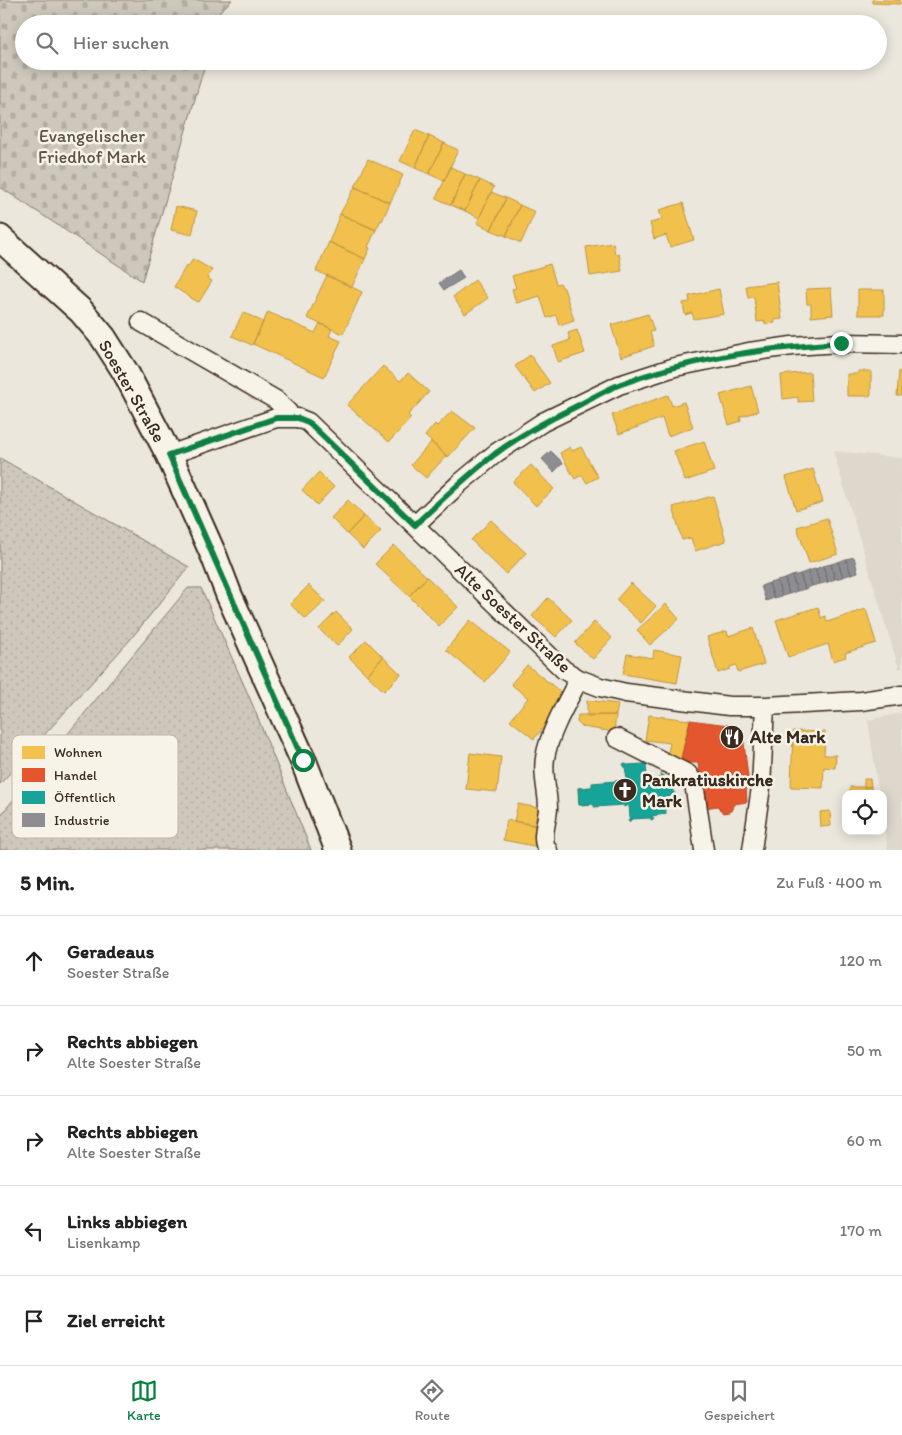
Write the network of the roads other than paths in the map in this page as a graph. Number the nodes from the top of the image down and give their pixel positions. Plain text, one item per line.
1 (0, 238) edge
2 (141, 322) dead end
3 (902, 344) edge
4 (289, 417) junction
5 (169, 455) junction
6 (415, 525) junction
7 (579, 679) junction
8 (902, 695) edge
9 (764, 706) junction
10 (617, 738) dead end
11 (338, 850) edge
12 (548, 850) edge
13 (704, 850) edge
14 (752, 850) edge

1 - 5 main road, Soester Straße
2 - 4 street, Alte Soester Straße
3 - 6 street
4 - 5 street
4 - 6 street, Alte Soester Straße
5 - 11 main road, Soester Straße
6 - 7 street, Alte Soester Straße
7 - 9 street, Alte Soester Straße
7 - 12 street
8 - 9 street, Alte Soester Straße
9 - 14 street
10 - 13 street

